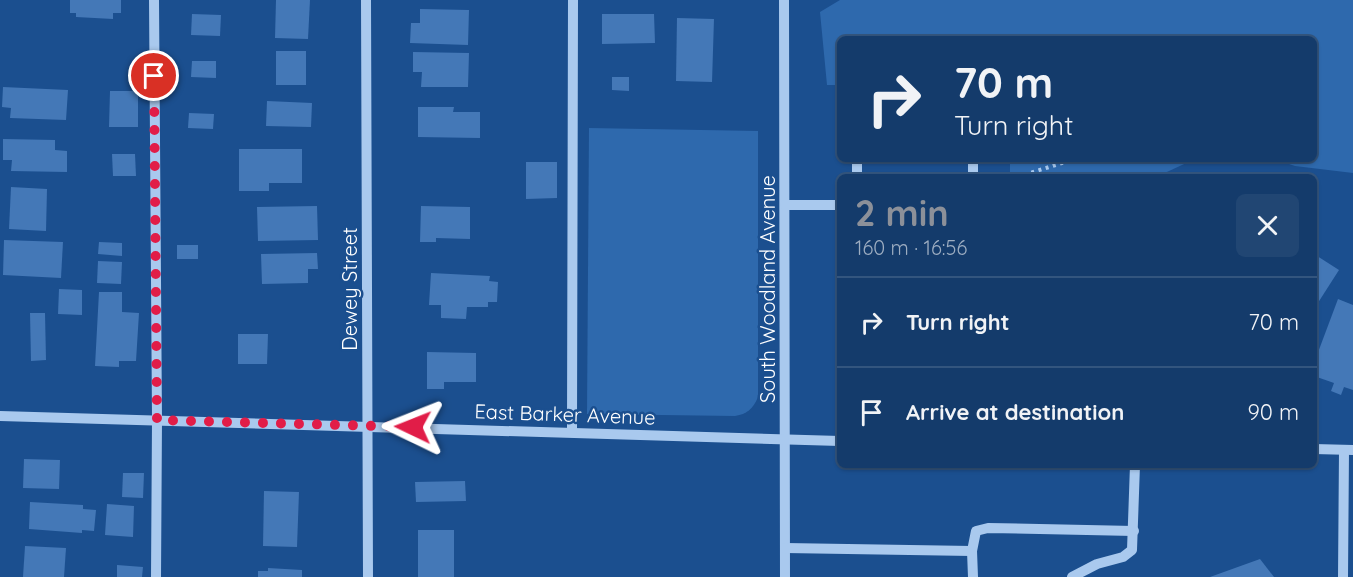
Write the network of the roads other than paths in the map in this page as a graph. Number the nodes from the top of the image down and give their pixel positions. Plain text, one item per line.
1 (154, 0) edge
2 (366, 0) edge
3 (573, 0) edge
4 (784, 0) edge
5 (785, 205) junction
6 (837, 205) edge
7 (0, 416) edge
8 (157, 420) junction
9 (367, 425) junction
10 (572, 432) junction
11 (785, 440) junction
12 (837, 441) edge
13 (1317, 449) edge
14 (1348, 450) edge
15 (1135, 468) edge
16 (1134, 531) junction
17 (785, 548) junction
18 (972, 552) junction
19 (156, 577) edge
20 (368, 577) edge
21 (785, 577) edge
22 (973, 577) edge
23 (1072, 577) edge
24 (1343, 577) edge

1 - 8 street
2 - 9 street, Dewey Street
3 - 10 street
4 - 5 street, South Woodland Avenue
5 - 6 street
5 - 11 street, South Woodland Avenue
7 - 8 street, East Barker Avenue
8 - 9 street, East Barker Avenue
8 - 19 street
9 - 10 street, East Barker Avenue
9 - 20 street, Dewey Street
10 - 11 street, East Barker Avenue
11 - 12 street, East Barker Avenue
11 - 17 street, South Woodland Avenue
13 - 14 street
14 - 24 street
15 - 16 street
16 - 18 street
16 - 23 street
17 - 18 street
17 - 21 street, South Woodland Avenue
18 - 22 street

